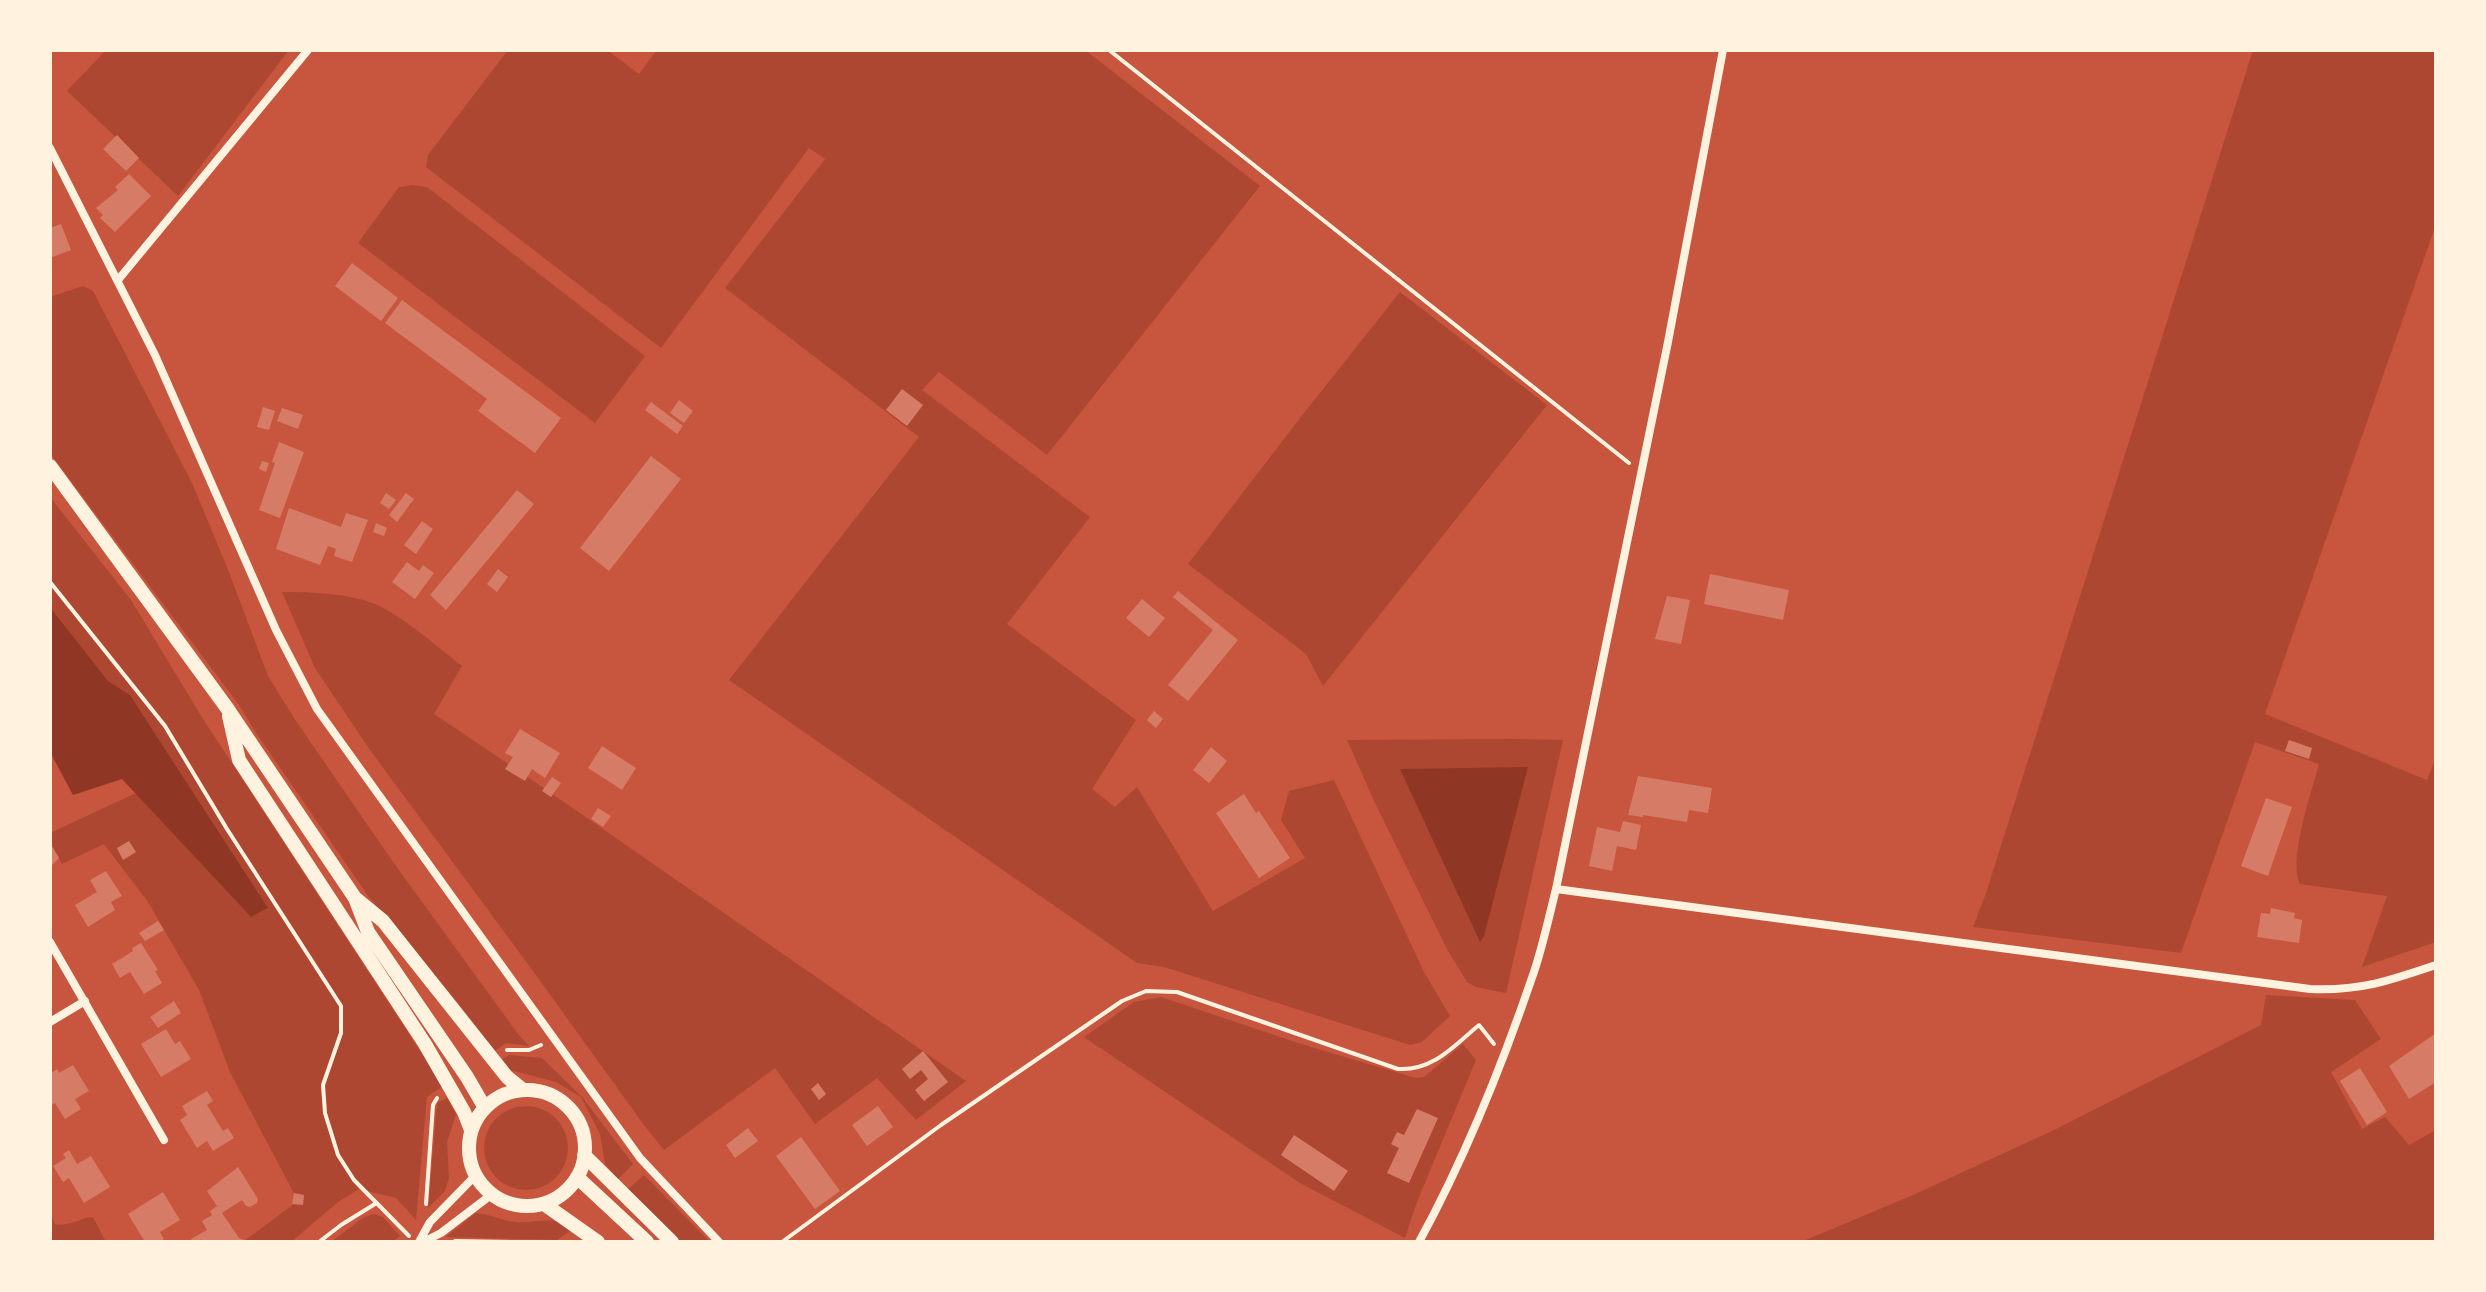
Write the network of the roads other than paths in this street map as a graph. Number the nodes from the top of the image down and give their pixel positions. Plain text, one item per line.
1 (308, 50) edge
2 (1723, 50) edge
3 (50, 148) edge
4 (118, 280) junction
5 (50, 466) edge
6 (227, 708) junction
7 (1556, 889) junction
8 (355, 898) junction
9 (50, 942) edge
10 (2436, 965) edge
11 (85, 1001) junction
12 (50, 1022) edge
13 (523, 1090) junction
14 (485, 1108) junction
15 (471, 1130) junction
16 (164, 1140) dead end
17 (584, 1155) junction
18 (475, 1176) junction
19 (577, 1177) junction
20 (491, 1195) junction
21 (544, 1204) junction
22 (419, 1242) edge
23 (598, 1242) edge
24 (647, 1242) edge
25 (672, 1242) edge
26 (719, 1242) edge
27 (1419, 1242) edge

1 - 4 street
2 - 7 street
3 - 4 street
4 - 26 street
5 - 6 main road
6 - 8 main road
6 - 15 main road
7 - 10 street
7 - 27 street
8 - 13 main road
8 - 14 main road
9 - 11 street
11 - 12 street
11 - 16 street
13 - 14 main road
13 - 17 main road
14 - 15 main road
15 - 18 main road
17 - 19 main road
17 - 25 main road
18 - 20 main road
18 - 22 street
19 - 21 main road
19 - 24 main road
20 - 21 main road
20 - 22 street
21 - 23 main road

